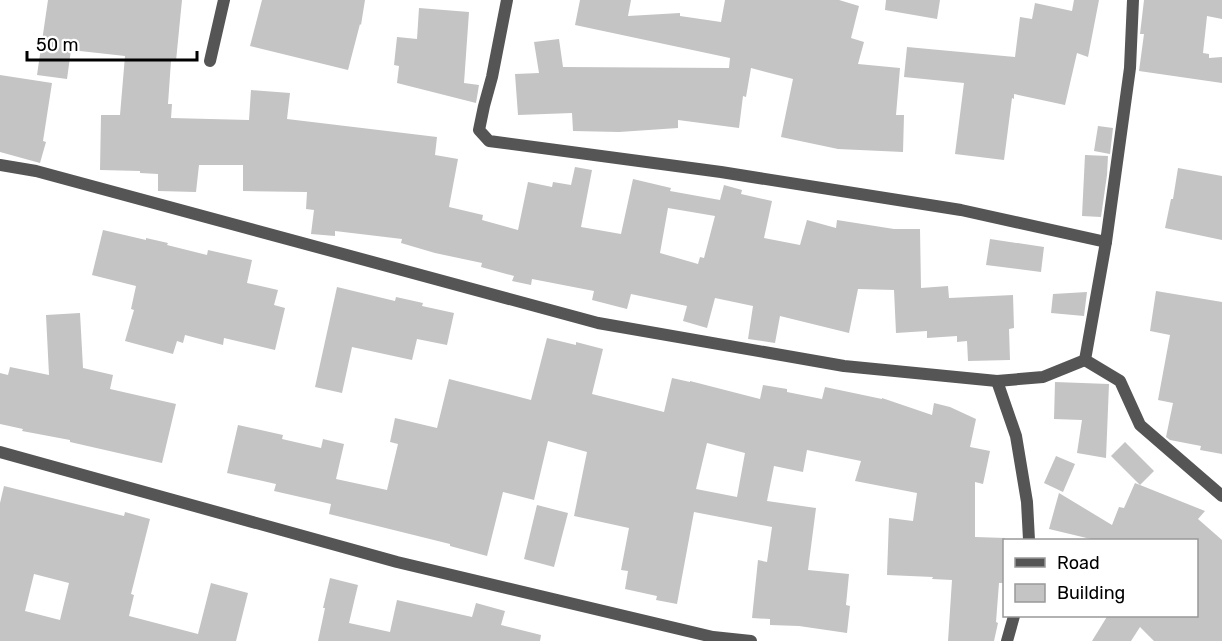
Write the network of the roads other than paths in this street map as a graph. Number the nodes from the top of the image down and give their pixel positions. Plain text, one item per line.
1 (224, 0) edge
2 (507, 0) edge
3 (1133, 0) edge
4 (210, 61) dead end
5 (0, 165) edge
6 (1106, 242) junction
7 (1085, 360) junction
8 (998, 381) junction
9 (0, 452) edge
10 (1222, 496) edge
11 (1029, 539) edge
12 (1013, 617) edge
13 (751, 641) edge
14 (1007, 641) edge

1 - 4 street
2 - 6 street
3 - 6 street
5 - 8 street
6 - 7 street
7 - 8 street
7 - 10 street
8 - 11 street
9 - 13 street
12 - 14 street

